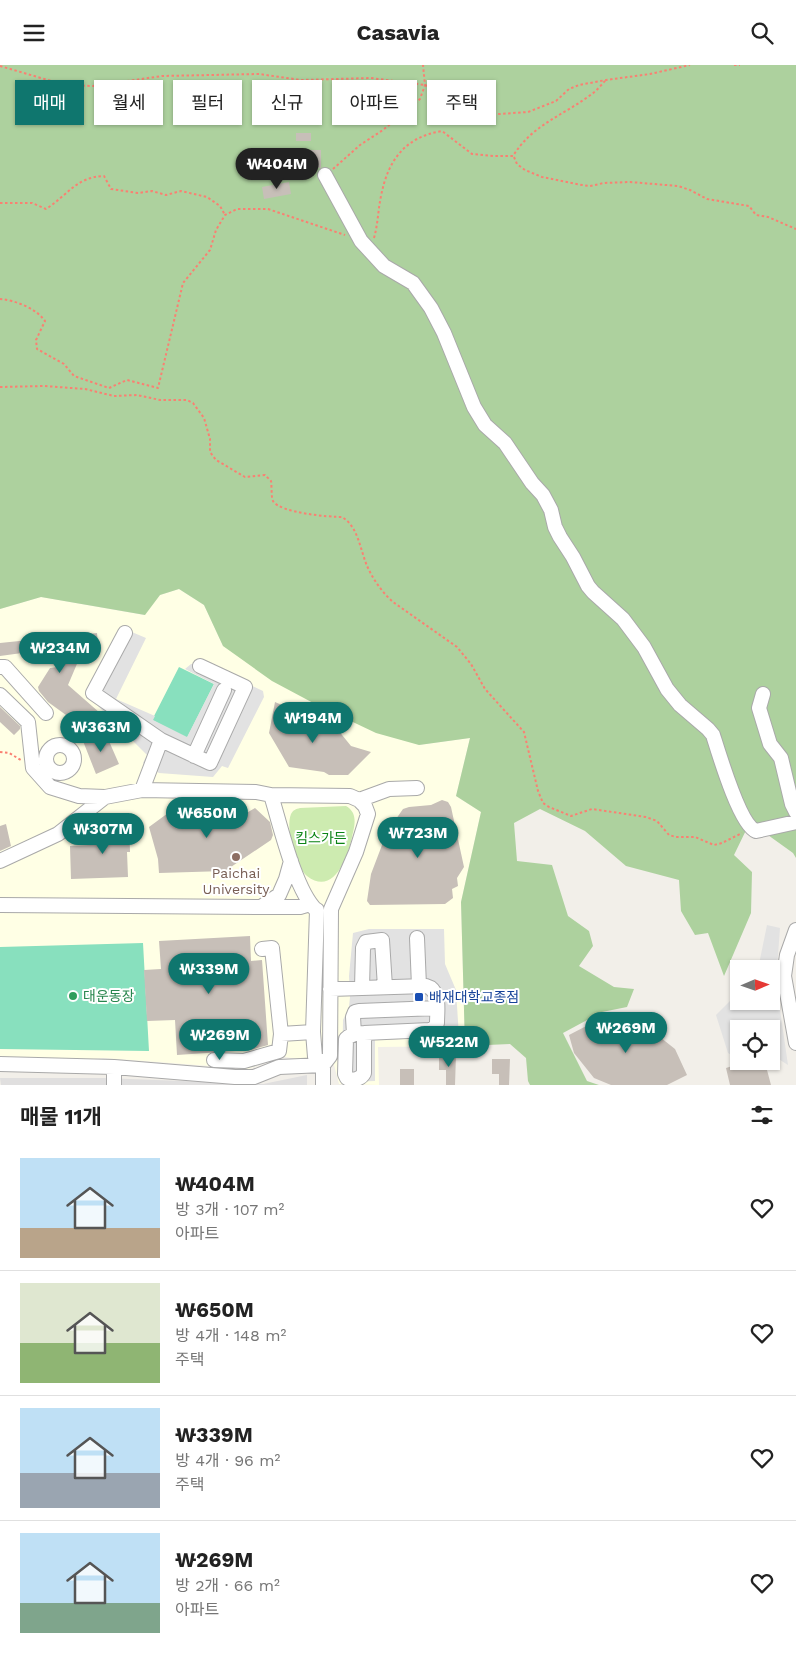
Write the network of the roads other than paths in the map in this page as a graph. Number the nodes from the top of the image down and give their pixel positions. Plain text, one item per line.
1 (325, 175) road end
2 (125, 633) dead end
3 (200, 666) dead end
4 (0, 667) edge
5 (224, 691) dead end
6 (763, 694) dead end
7 (0, 695) edge
8 (46, 713) dead end
9 (161, 740) junction
10 (194, 756) junction
11 (54, 771) dead end
12 (50, 787) junction
13 (416, 787) dead end
14 (142, 790) junction
15 (271, 795) junction
16 (105, 797) junction
17 (359, 800) junction
18 (796, 811) edge
19 (796, 822) edge
20 (291, 860) junction
21 (0, 861) edge
22 (0, 905) edge
23 (261, 907) junction
24 (313, 907) junction
25 (331, 909) junction
26 (796, 930) edge
27 (417, 938) dead end
28 (262, 949) dead end
29 (419, 986) junction
30 (385, 987) junction
31 (362, 988) junction
32 (330, 989) junction
33 (437, 1008) junction
34 (313, 1032) junction
35 (281, 1034) junction
36 (796, 1043) edge
37 (214, 1060) dead end
38 (0, 1064) edge
39 (323, 1065) junction
40 (114, 1067) junction
41 (114, 1085) edge
42 (323, 1085) edge

1 - 19 street
2 - 9 street
3 - 10 street
4 - 8 street
5 - 10 street
6 - 18 street
7 - 12 street
9 - 10 street
9 - 14 street
11 - 12 street
12 - 16 street
13 - 17 street
14 - 15 street
14 - 16 street
15 - 17 street
15 - 20 street
16 - 21 street
17 - 25 street
20 - 23 street
20 - 24 street
22 - 23 street
23 - 24 street
24 - 25 street
24 - 34 street
25 - 32 street
26 - 36 street
27 - 29 street
28 - 35 street
29 - 30 street
29 - 33 street
30 - 31 street
30 - 31 street
31 - 32 street
32 - 39 street
33 - 33 street
34 - 35 street
34 - 39 street
35 - 37 street
38 - 40 street
39 - 40 street
39 - 42 street
40 - 41 street

